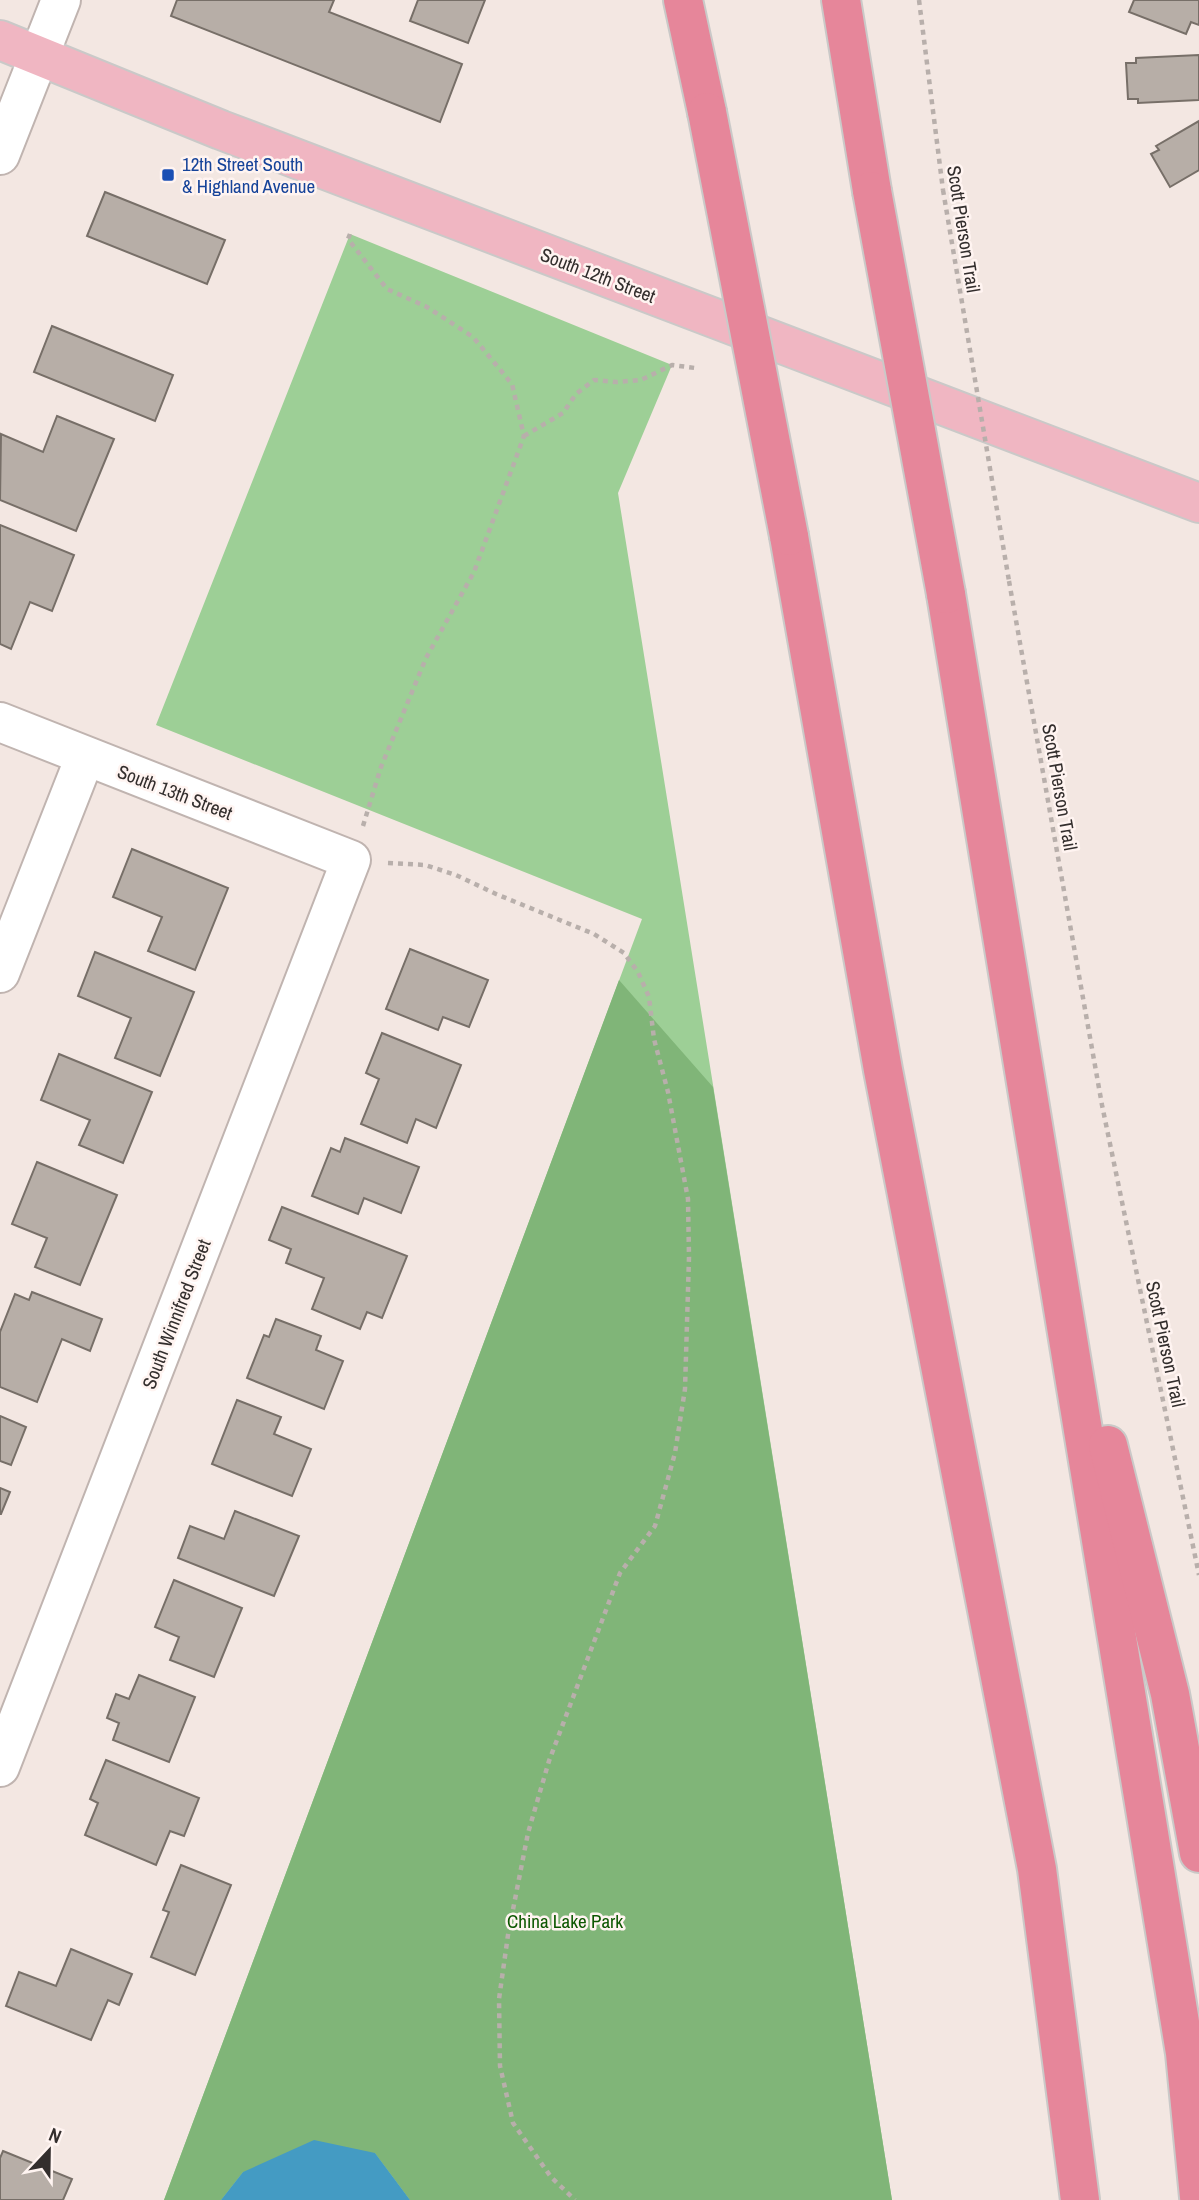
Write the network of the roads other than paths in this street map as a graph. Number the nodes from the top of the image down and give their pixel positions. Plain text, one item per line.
1 (61, 0) edge
2 (683, 0) edge
3 (689, 0) edge
4 (841, 0) edge
5 (857, 0) edge
6 (0, 40) edge
7 (39, 54) junction
8 (707, 112) junction
9 (0, 155) edge
10 (872, 191) junction
11 (1199, 503) edge
12 (0, 722) edge
13 (85, 757) junction
14 (352, 860) joint
15 (0, 973) edge
16 (1040, 1168) junction
17 (0, 1767) edge
18 (1199, 1853) edge
19 (1199, 2197) edge
20 (1080, 2200) edge

1 - 7 street
2 - 8 highway
3 - 8 highway
4 - 10 highway
5 - 10 highway
6 - 7 main road, South 12th Street
7 - 9 street
7 - 11 main road, South 12th Street
8 - 20 highway, bridge
10 - 16 highway, bridge
12 - 13 street, South 13th Street
13 - 14 street, South 13th Street
13 - 15 street
14 - 17 street, South Winnifred Street
16 - 18 highway
16 - 19 highway

